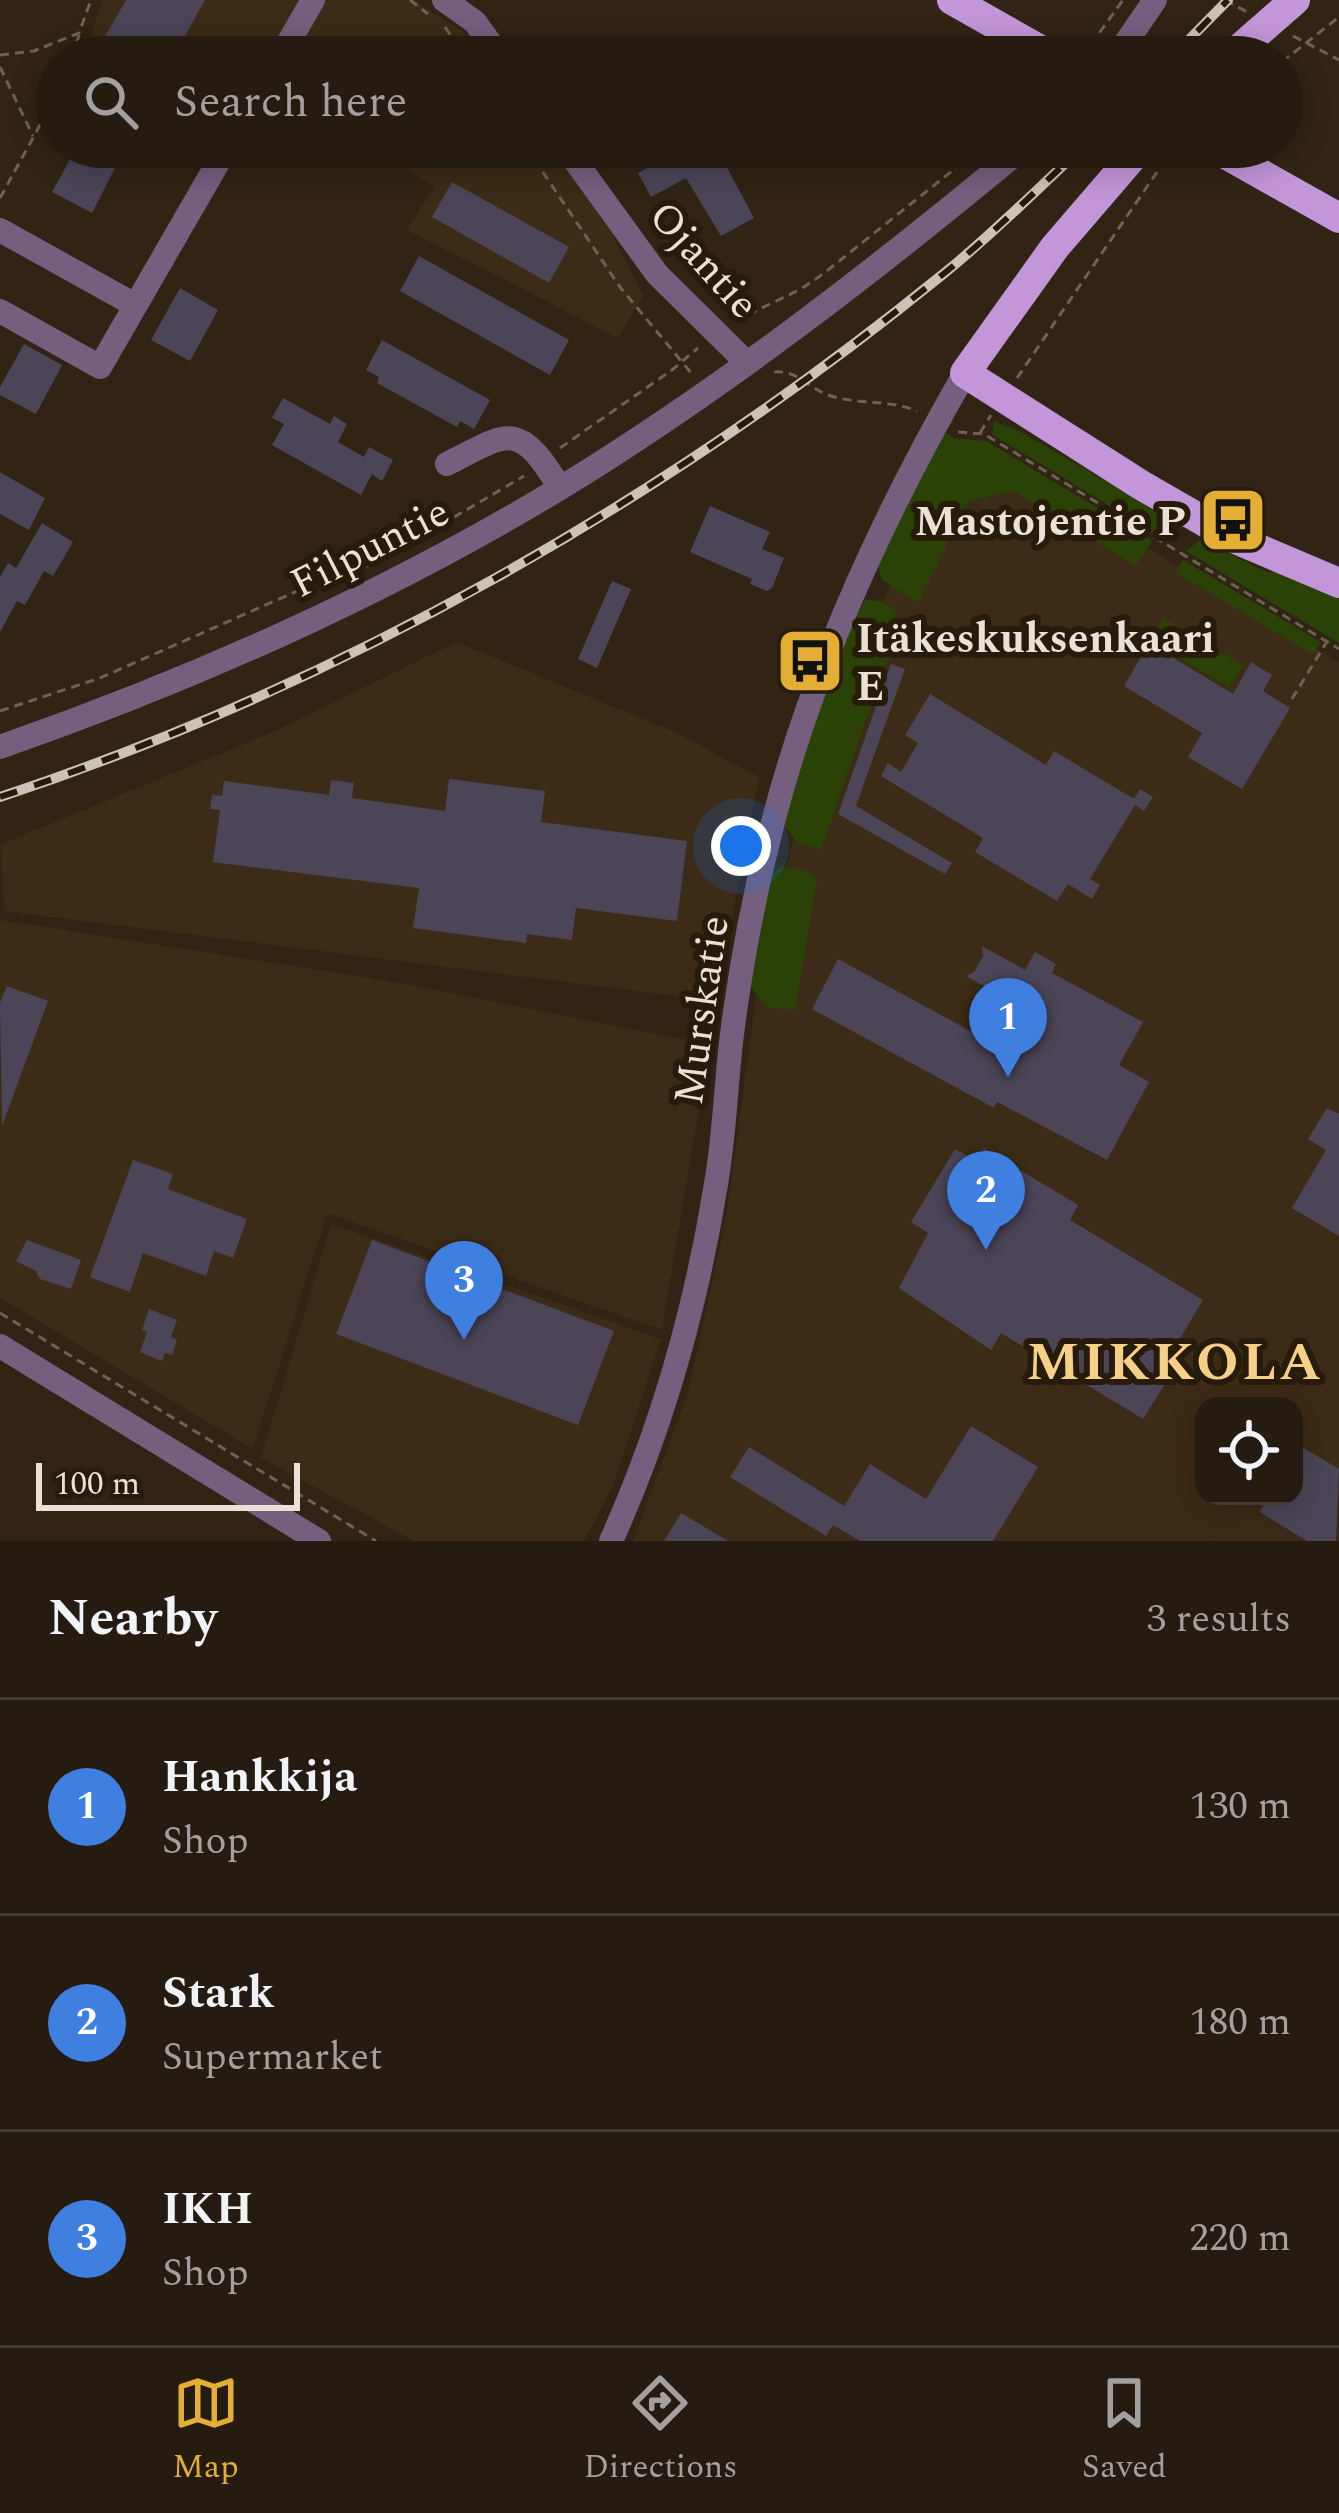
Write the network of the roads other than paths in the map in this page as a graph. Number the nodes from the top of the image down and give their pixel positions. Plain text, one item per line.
1 (313, 0) edge
2 (952, 0) edge
3 (1155, 0) edge
4 (1295, 0) edge
5 (436, 7) edge
6 (292, 36) edge
7 (485, 36) edge
8 (1016, 36) edge
9 (1130, 36) edge
10 (1254, 36) edge
11 (215, 168) edge
12 (580, 168) edge
13 (998, 168) edge
14 (1123, 168) edge
15 (1250, 168) edge
16 (1339, 218) edge
17 (0, 230) edge
18 (135, 305) junction
19 (0, 311) edge
20 (746, 362) junction
21 (964, 373) junction
22 (447, 464) dead end
23 (560, 488) junction
24 (1325, 569) edge
25 (1339, 584) edge
26 (0, 747) edge
27 (0, 1346) edge
28 (319, 1541) edge
29 (611, 1541) edge

1 - 6 street
2 - 8 main road
3 - 9 street
4 - 10 main road
5 - 7 street
11 - 18 street
12 - 20 street, Ojantie
13 - 20 street, Filpuntie
14 - 21 main road
15 - 16 main road
17 - 18 street
18 - 19 street
20 - 23 street, Filpuntie
21 - 24 main road
21 - 29 street, Murskatie
22 - 23 street
23 - 26 street, Filpuntie
24 - 25 main road
27 - 28 street

